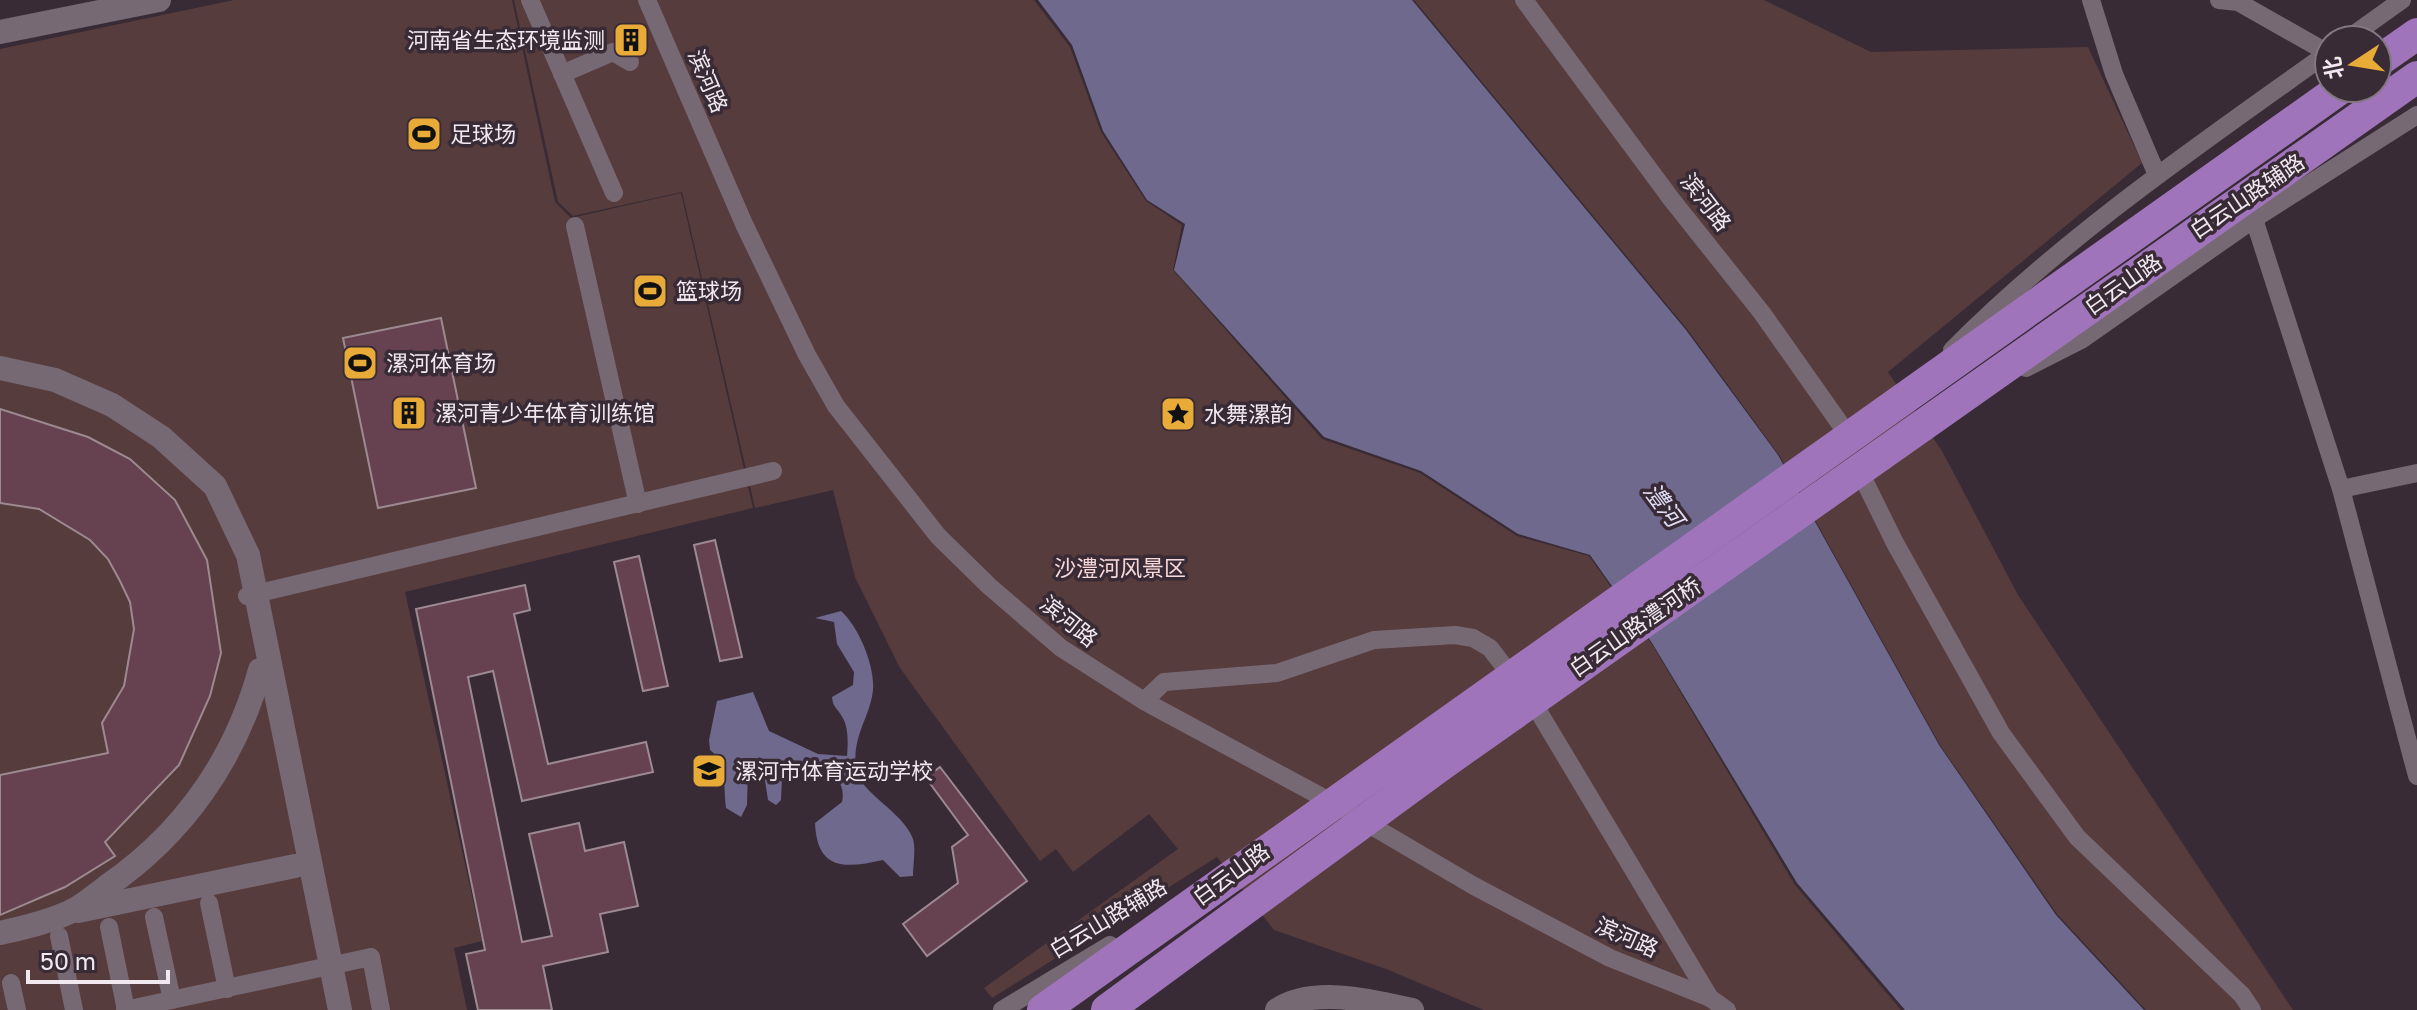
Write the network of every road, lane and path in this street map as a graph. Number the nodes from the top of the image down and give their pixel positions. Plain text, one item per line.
1 (159, 0) edge
2 (530, 0) edge
3 (647, 0) edge
4 (1524, 0) edge
5 (2091, 0) edge
6 (2219, 0) edge
7 (2402, 0) edge
8 (2368, 24) edge
9 (0, 32) edge
10 (2417, 34) edge
11 (2313, 44) edge
12 (2393, 51) edge
13 (630, 62) dead end
14 (2313, 64) edge
15 (562, 74) junction
16 (2417, 77) edge
17 (2266, 97) junction
18 (2318, 104) edge
19 (2417, 115) edge
20 (2287, 126) junction
21 (2157, 175) junction
22 (614, 193) dead end
23 (2254, 219) junction
24 (575, 226) dead end
25 (0, 368) edge
26 (0, 382) edge
27 (1909, 392) junction
28 (1938, 414) junction
29 (1848, 435) junction
30 (1807, 464) joint
31 (1859, 470) junction
32 (773, 471) dead end
33 (2417, 473) edge
34 (2341, 489) junction
35 (1830, 490) joint
36 (638, 504) junction
37 (252, 595) junction
38 (260, 670) junction
39 (1144, 701) junction
40 (1432, 752) junction
41 (2417, 776) edge
42 (1331, 802) junction
43 (1363, 820) junction
44 (295, 866) junction
45 (1240, 868) junction
46 (1269, 889) junction
47 (209, 903) dead end
48 (154, 917) dead end
49 (64, 925) junction
50 (109, 927) dead end
51 (0, 933) edge
52 (324, 968) junction
53 (11, 983) dead end
54 (227, 989) junction
55 (1710, 998) junction
56 (172, 1000) junction
57 (17, 1010) edge
58 (74, 1010) edge
59 (125, 1010) edge
60 (325, 1010) edge
61 (340, 1010) edge
62 (381, 1010) edge
63 (1002, 1010) edge
64 (1043, 1010) edge
65 (1107, 1010) edge
66 (1134, 1010) edge
67 (1277, 1010) edge
68 (1412, 1010) edge
69 (1727, 1010) edge
70 (2252, 1010) edge

1 - 9 street
2 - 15 street
3 - 39 street, 滨河路
4 - 29 street, 滨河路
5 - 21 street
6 - 11 street
7 - 8 street
10 - 12 highway
13 - 15 street
14 - 17 street
15 - 22 street
16 - 28 highway, 白云山路
17 - 20 street
17 - 21 street
18 - 20 highway, 白云山路
19 - 23 street, 白云山路辅路
20 - 27 highway, 白云山路
21 - 27 street
23 - 28 street, 白云山路辅路
23 - 34 street
24 - 36 street
25 - 37 street
26 - 37 street
27 - 29 highway, 白云山路
28 - 31 highway, 白云山路
29 - 30 highway, 白云山路
30 - 40 highway, 白云山路澧河桥
31 - 35 highway, 白云山路
31 - 70 street
32 - 36 street
33 - 34 street
34 - 41 street
35 - 40 highway, 白云山路澧河桥
36 - 37 street
37 - 38 street
37 - 52 street
38 - 44 street
38 - 49 street
39 - 42 street, 滨河路
39 - 55 street
40 - 42 highway, 白云山路
40 - 43 highway, 白云山路
42 - 43 street, 滨河路
42 - 45 highway, 白云山路
43 - 46 highway, 白云山路
43 - 55 street, 滨河路
44 - 49 street
44 - 52 street
45 - 63 street, 白云山路辅路
45 - 64 highway, 白云山路
46 - 65 highway, 白云山路
46 - 66 street
47 - 54 street
48 - 56 street
49 - 51 street
49 - 58 street
50 - 59 street
52 - 54 street
52 - 60 street
52 - 61 street
52 - 62 street
53 - 57 street
54 - 56 street
55 - 69 street, 滨河路
56 - 59 street
67 - 68 street

